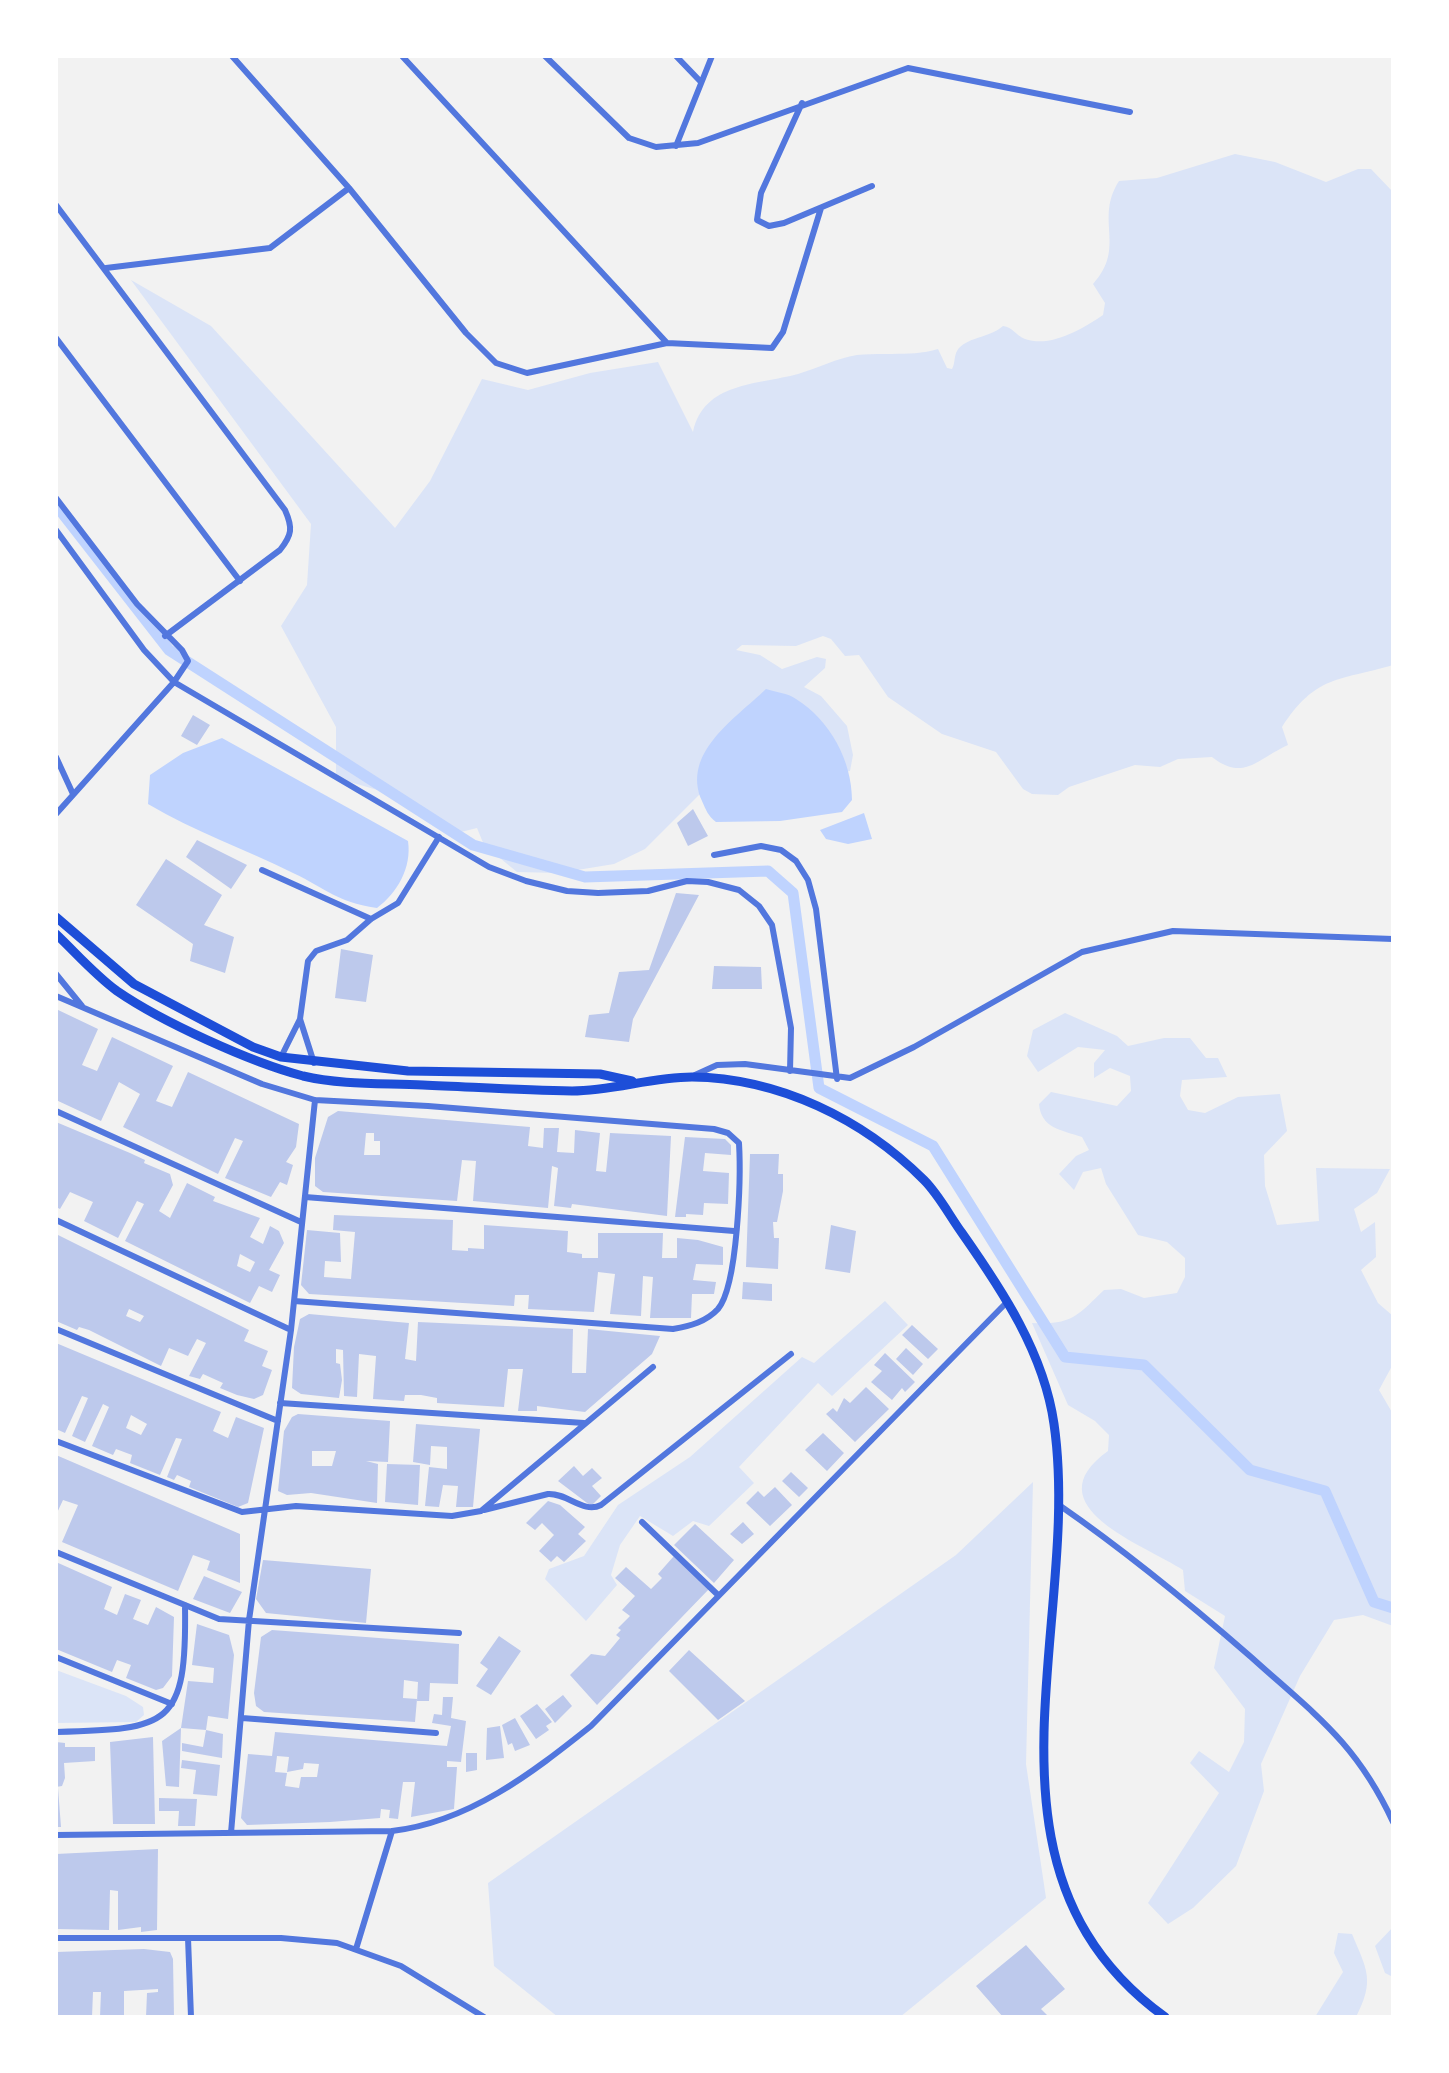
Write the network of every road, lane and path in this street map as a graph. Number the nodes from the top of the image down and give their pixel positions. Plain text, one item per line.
1 (232, 56) edge
2 (402, 56) edge
3 (545, 56) edge
4 (676, 56) edge
5 (712, 56) edge
6 (700, 81) junction
7 (802, 103) junction
8 (1130, 112) dead end
9 (676, 146) junction
10 (872, 186) dead end
11 (349, 188) junction
12 (56, 205) edge
13 (821, 208) junction
14 (106, 268) junction
15 (56, 338) edge
16 (667, 343) junction
17 (56, 498) edge
18 (56, 530) edge
19 (240, 581) junction
20 (165, 636) junction
21 (176, 680) junction
22 (56, 757) edge
23 (73, 794) junction
24 (56, 814) edge
25 (439, 837) junction
26 (714, 855) dead end
27 (262, 870) dead end
28 (56, 917) edge
29 (371, 919) junction
30 (56, 934) edge
31 (1393, 939) edge
32 (56, 974) edge
33 (56, 996) edge
34 (82, 1006) junction
35 (300, 1019) junction
36 (281, 1057) junction
37 (314, 1063) junction
38 (790, 1071) junction
39 (692, 1077) junction
40 (836, 1079) junction
41 (636, 1082) junction
42 (315, 1100) junction
43 (56, 1111) edge
44 (305, 1197) junction
45 (56, 1220) edge
46 (301, 1222) junction
47 (734, 1231) junction
48 (294, 1301) junction
49 (1007, 1302) junction
50 (56, 1329) edge
51 (291, 1330) junction
52 (791, 1354) dead end
53 (653, 1367) dead end
54 (280, 1403) junction
55 (278, 1421) junction
56 (584, 1423) junction
57 (56, 1441) edge
58 (1056, 1503) junction
59 (265, 1511) junction
60 (481, 1511) junction
61 (642, 1522) dead end
62 (56, 1552) edge
63 (718, 1595) junction
64 (185, 1605) junction
65 (249, 1620) junction
66 (459, 1633) dead end
67 (56, 1657) edge
68 (172, 1704) junction
69 (242, 1718) junction
70 (56, 1732) edge
71 (436, 1733) dead end
72 (1393, 1822) edge
73 (392, 1831) junction
74 (231, 1833) junction
75 (56, 1835) edge
76 (56, 1938) edge
77 (188, 1938) junction
78 (356, 1949) junction
79 (191, 2017) edge
80 (484, 2017) edge
81 (1165, 2017) edge

1 - 11 street
2 - 16 street
3 - 9 street
4 - 6 street
5 - 6 street
6 - 9 street
7 - 8 street
7 - 9 street
7 - 13 street
10 - 13 street
11 - 14 street
11 - 16 street
12 - 14 street
13 - 16 street
14 - 19 street
15 - 19 street
17 - 20 street
18 - 21 street
19 - 20 street
20 - 21 street
21 - 23 street
21 - 25 street
22 - 23 street
23 - 24 street
25 - 29 street
25 - 38 street
26 - 40 street
27 - 29 street
28 - 36 main road
29 - 35 street
30 - 41 main road
31 - 40 street
32 - 34 street
33 - 34 street
34 - 42 street
35 - 36 street
35 - 37 street
36 - 37 main road
37 - 41 main road
38 - 39 street
38 - 40 street
39 - 41 main road
39 - 49 main road
42 - 44 street
42 - 47 street
43 - 46 street
44 - 46 street
44 - 47 street
45 - 51 street
46 - 48 street
47 - 48 street
48 - 51 street
49 - 58 main road
49 - 63 street
50 - 55 street
51 - 54 street
52 - 60 street
53 - 56 street
54 - 55 street
54 - 56 street
55 - 59 street
56 - 60 street
57 - 59 street
58 - 72 street
58 - 81 main road
59 - 60 street
59 - 65 street
61 - 63 street
62 - 64 street
63 - 73 street
64 - 65 street
64 - 68 street
65 - 66 street
65 - 69 street
67 - 68 street
68 - 70 street
69 - 71 street
69 - 74 street
73 - 74 street
73 - 78 street
74 - 75 street
76 - 77 street
77 - 78 street
77 - 79 street
78 - 80 street

